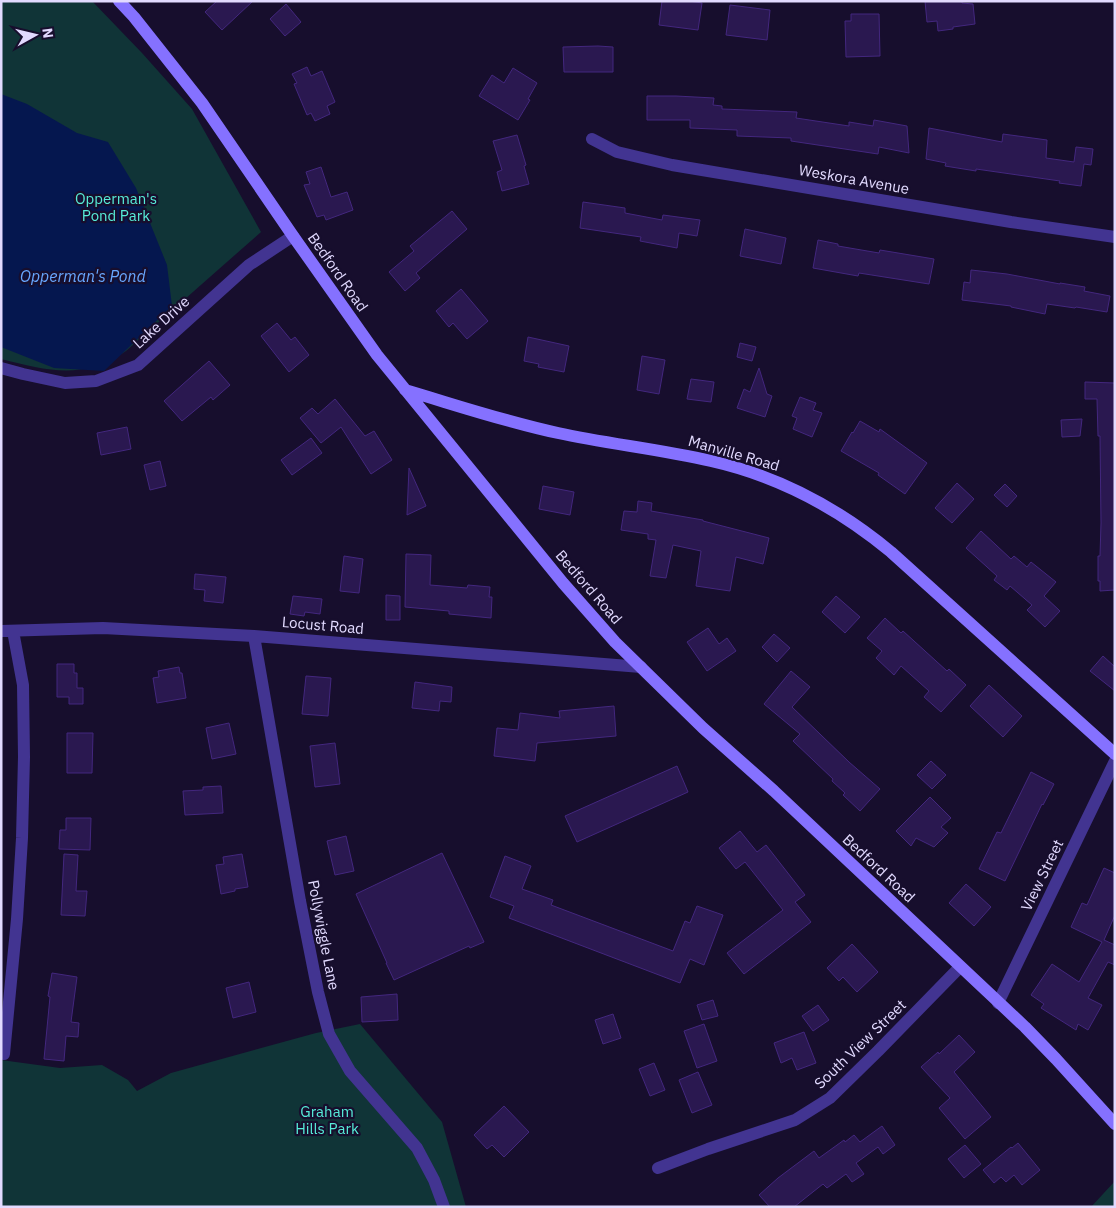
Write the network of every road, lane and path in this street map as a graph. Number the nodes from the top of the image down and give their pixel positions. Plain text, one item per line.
1 (119, 1) edge
2 (592, 138) dead end
3 (293, 236) junction
4 (1115, 237) edge
5 (1, 368) edge
6 (405, 390) junction
7 (7, 631) edge
8 (254, 636) junction
9 (641, 667) junction
10 (1115, 754) edge
11 (1115, 761) edge
12 (960, 967) junction
13 (998, 1003) junction
14 (4, 1054) dead end
15 (1115, 1124) edge
16 (658, 1168) dead end
17 (444, 1207) edge

1 - 3 main road, Bedford Road
2 - 4 street, Weskora Avenue
3 - 5 street, Lake Drive
3 - 6 main road, Bedford Road
6 - 9 main road, Bedford Road
6 - 10 main road, Manville Road
7 - 8 street, Locust Road
7 - 14 street
8 - 9 street, Locust Road
8 - 17 street, Pollywiggle Lane
9 - 12 main road, Bedford Road
11 - 13 street, View Street
12 - 13 main road, Bedford Road
12 - 16 street, South View Street
13 - 15 main road, Bedford Road

